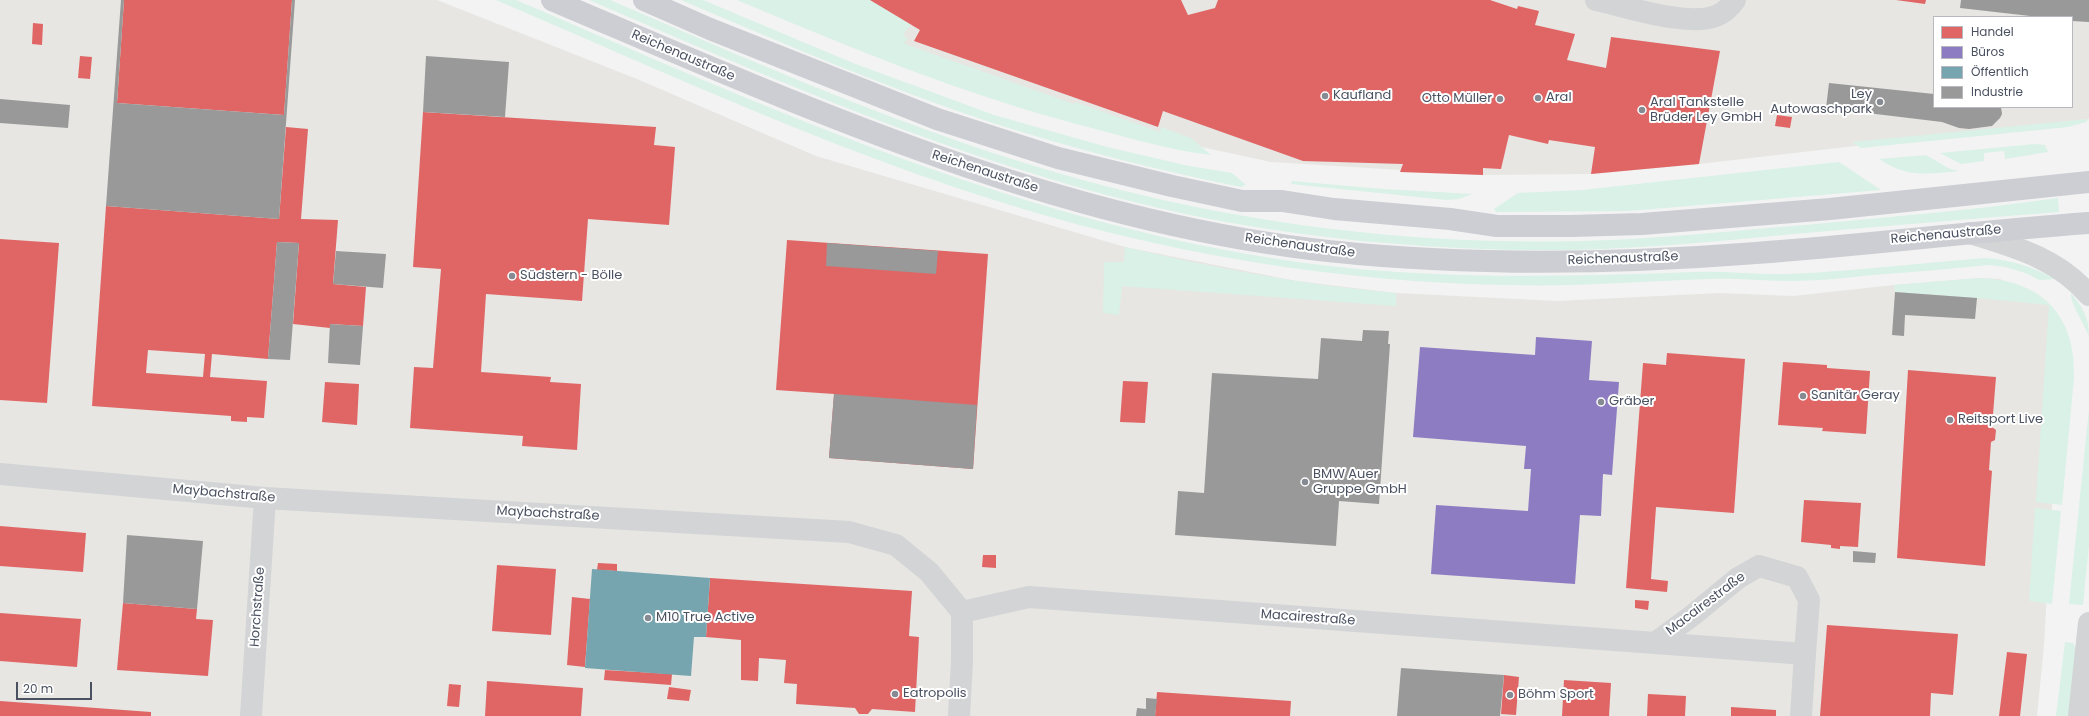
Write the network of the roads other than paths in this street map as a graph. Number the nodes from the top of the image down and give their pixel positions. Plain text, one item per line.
1 (552, 0) edge
2 (644, 0) edge
3 (1596, 0) edge
4 (1732, 4) edge
5 (2089, 182) edge
6 (2089, 223) edge
7 (1970, 232) junction
8 (2089, 295) edge
9 (0, 474) edge
10 (265, 498) junction
11 (962, 612) junction
12 (2089, 622) edge
13 (1655, 643) junction
14 (1805, 654) junction
15 (250, 716) edge
16 (959, 716) edge
17 (1801, 716) edge
18 (2079, 716) edge

1 - 7 main road, Reichenaustraße
2 - 5 main road
3 - 4 street
6 - 7 main road, Reichenaustraße
7 - 8 street
9 - 10 street, Maybachstraße
10 - 11 street, Maybachstraße
10 - 15 street, Horchstraße
11 - 13 street, Macairestraße
11 - 16 street
12 - 18 street
13 - 14 street, Macairestraße
13 - 14 street, Macairestraße
14 - 17 street, Macairestraße

